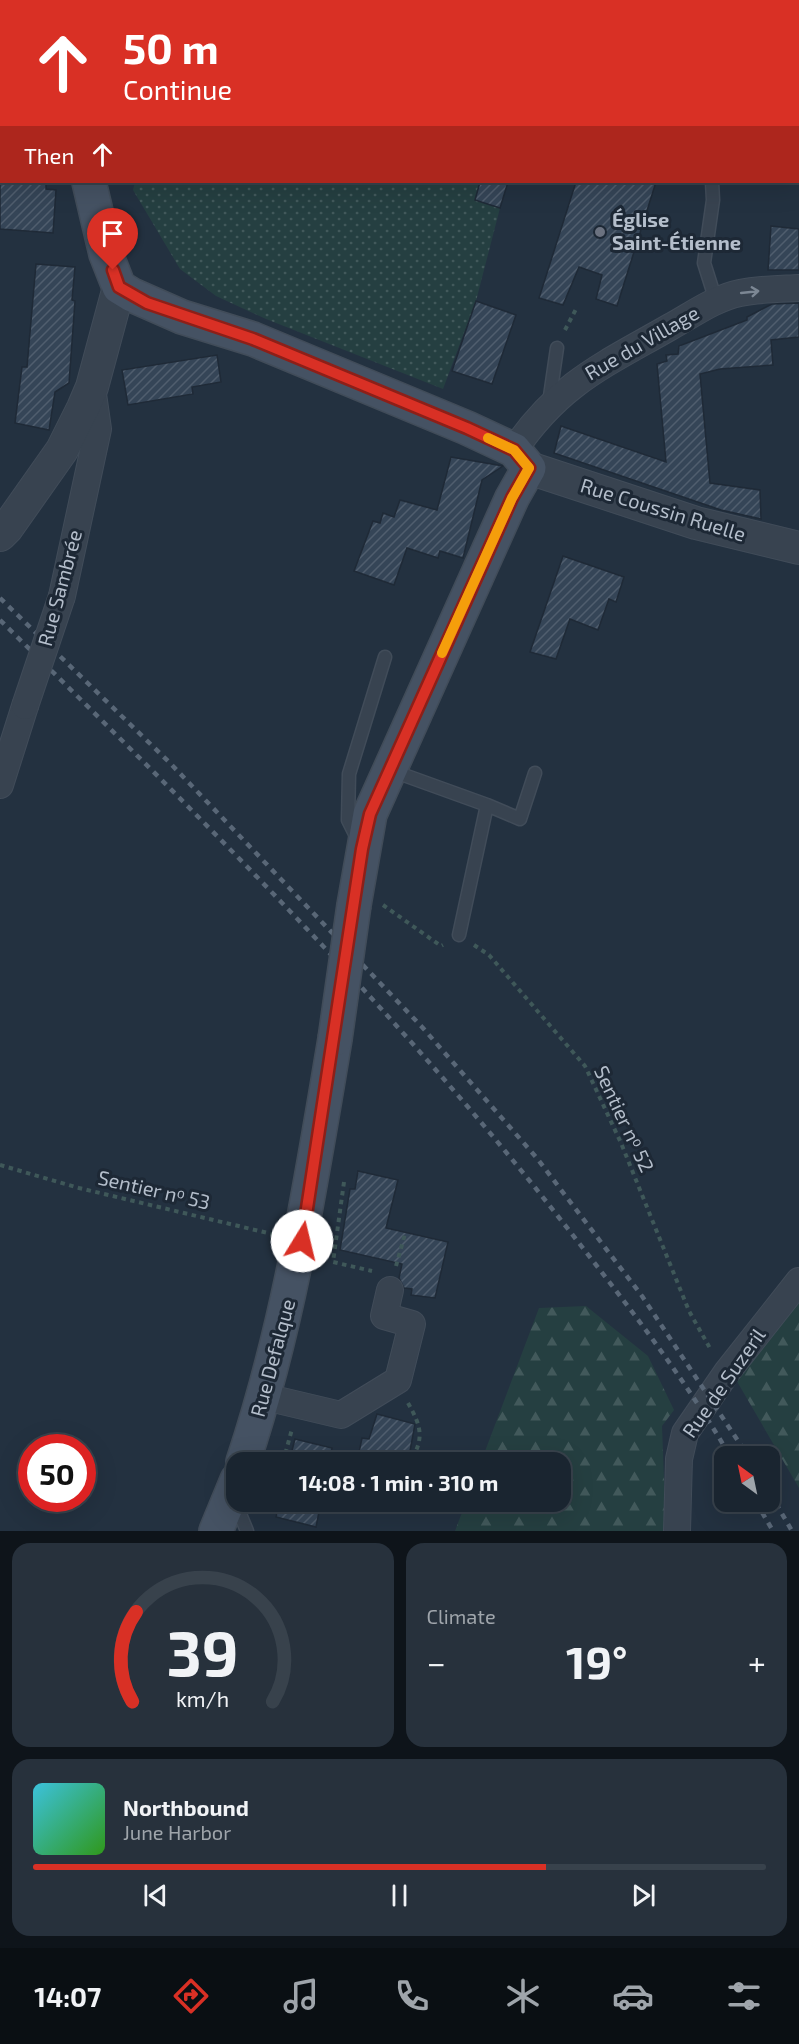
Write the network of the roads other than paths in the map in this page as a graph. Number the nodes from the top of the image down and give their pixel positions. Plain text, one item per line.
1 (89, 183) edge
2 (712, 183) edge
3 (119, 287) junction
4 (799, 288) edge
5 (716, 301) junction
6 (557, 348) dead end
7 (92, 387) junction
8 (549, 406) junction
9 (522, 459) junction
10 (0, 535) edge
11 (799, 548) edge
12 (385, 657) dead end
13 (388, 769) junction
14 (535, 773) dead end
15 (0, 785) edge
16 (487, 805) junction
17 (362, 849) junction
18 (459, 934) road end
19 (799, 1281) edge
20 (392, 1283) road end
21 (265, 1397) junction
22 (246, 1452) edge
23 (226, 1508) edge
24 (242, 1512) edge
25 (216, 1531) edge
26 (247, 1531) edge
27 (677, 1531) edge

1 - 3 main road
2 - 5 lane
3 - 7 street
3 - 9 main road
5 -> 4 street, Rue du Village
5 - 8 street, Rue du Village
6 - 8 lane
7 - 10 street
7 - 15 street, Rue Sambrée, bridge
8 - 9 street, Rue du Village
9 - 11 street, Rue Coussin Ruelle
9 - 13 main road
12 - 17 lane
13 - 16 lane
13 - 17 main road
14 - 16 lane
16 - 18 lane
17 - 21 main road, Rue Defalque, bridge
19 - 27 street, Rue de Suzeril
20 - 21 street
21 - 22 main road, Rue Defalque
23 - 25 main road
24 - 26 lane

